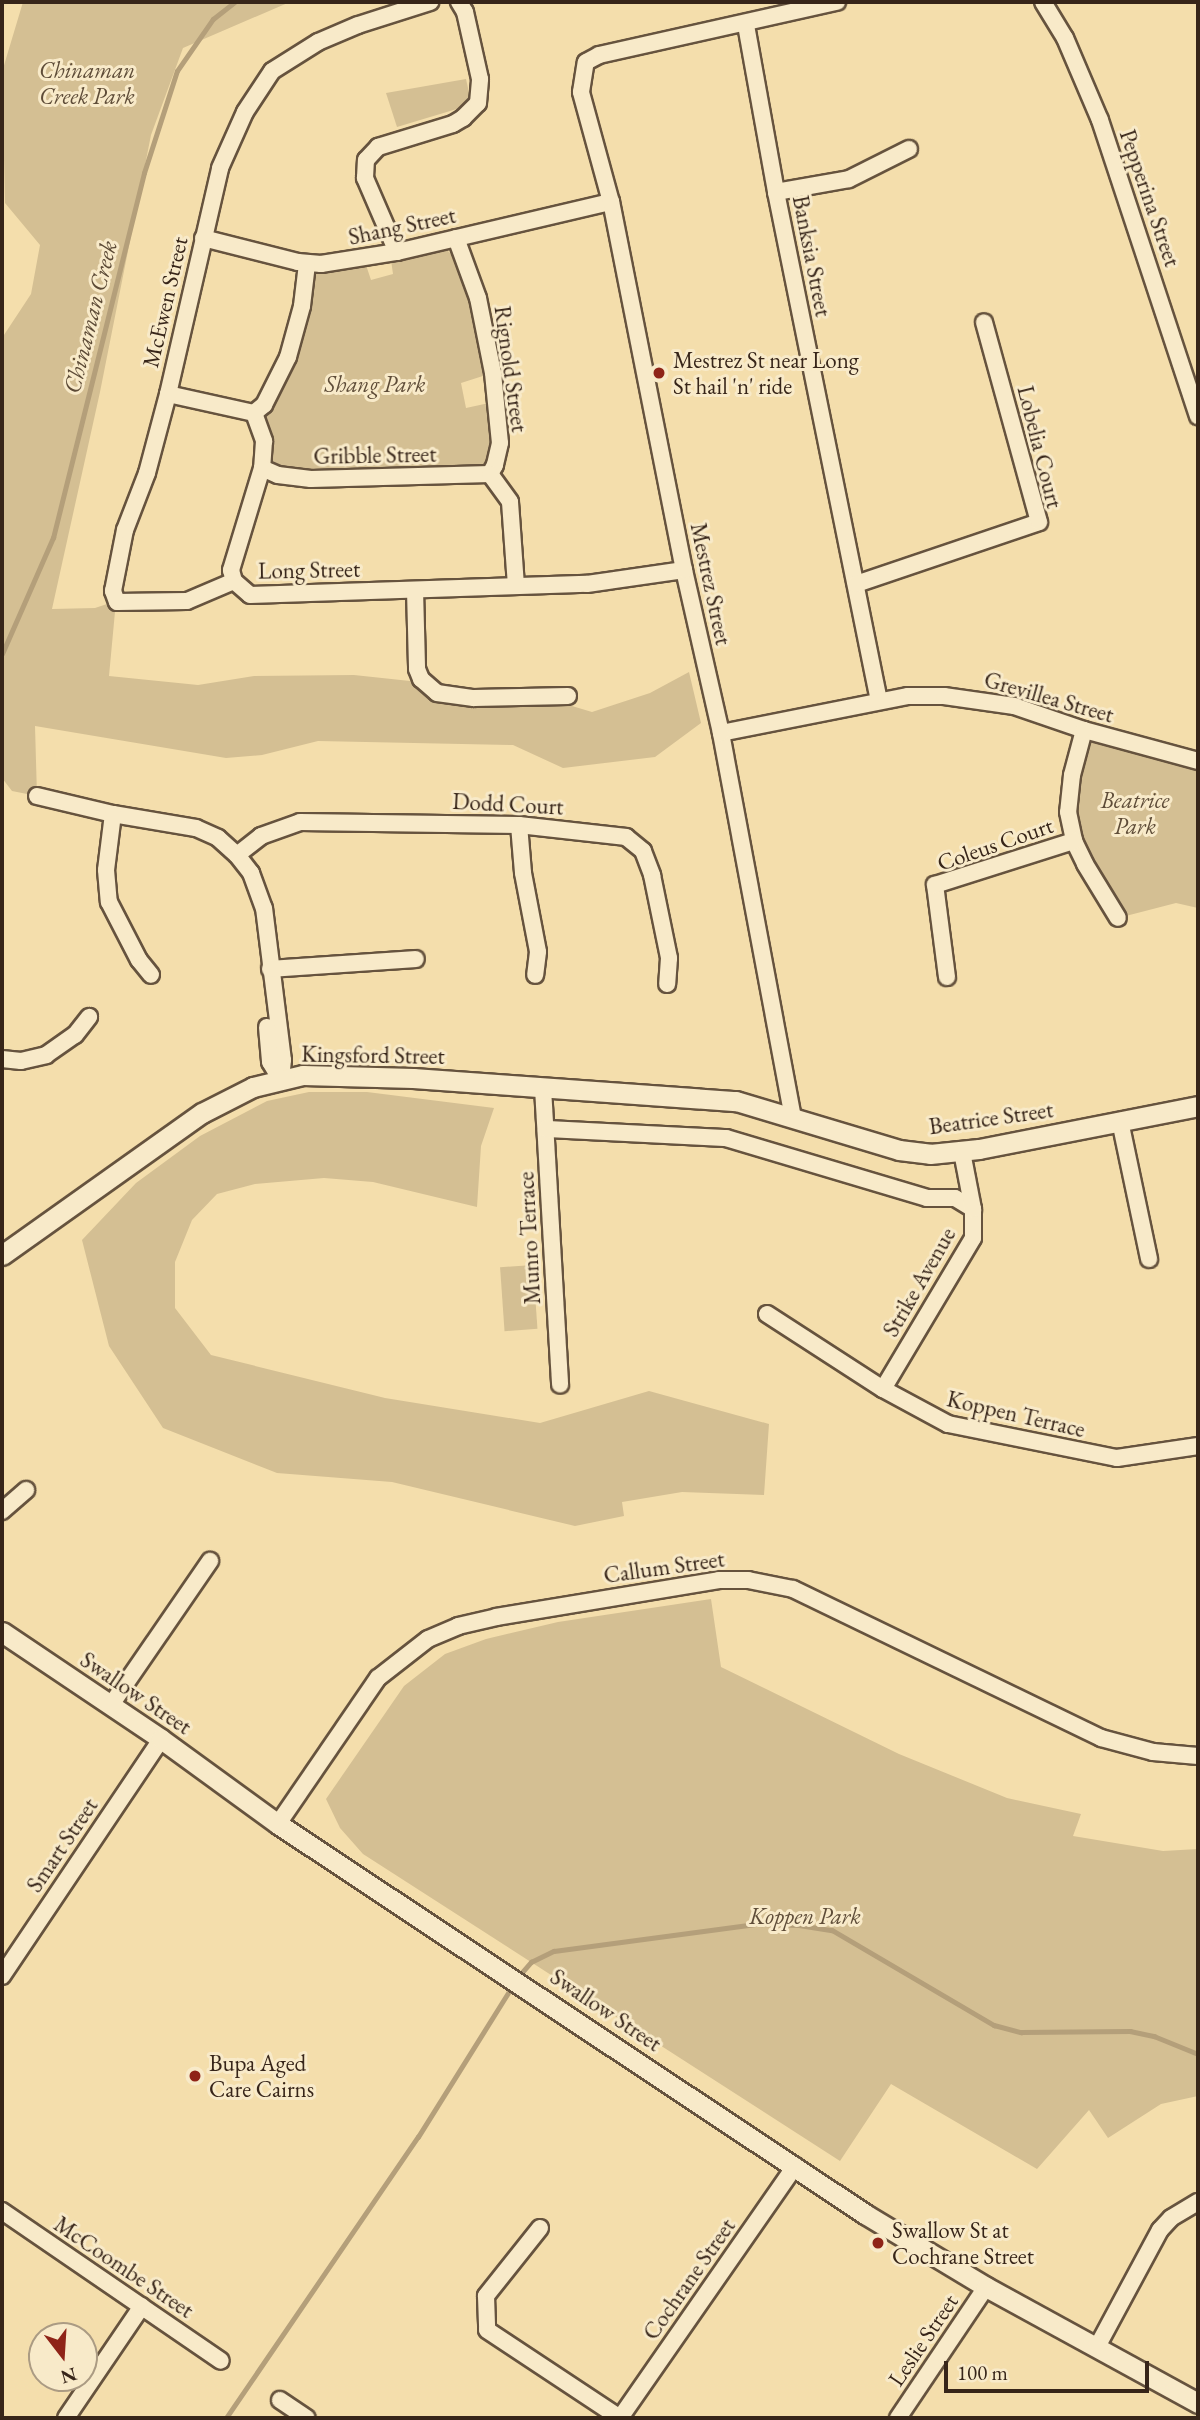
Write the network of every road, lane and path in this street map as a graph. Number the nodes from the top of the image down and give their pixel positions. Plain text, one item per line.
1 (430, 2) edge
2 (459, 2) edge
3 (837, 2) edge
4 (1043, 2) edge
5 (746, 25) junction
6 (909, 149) dead end
7 (776, 192) junction
8 (611, 202) junction
9 (203, 238) junction
10 (456, 238) junction
11 (397, 252) junction
12 (307, 264) junction
13 (984, 322) dead end
14 (1192, 377) edge
15 (168, 394) junction
16 (254, 413) junction
17 (1198, 415) edge
18 (262, 468) junction
19 (490, 474) junction
20 (684, 570) junction
21 (234, 581) junction
22 (856, 584) junction
23 (516, 585) junction
24 (415, 590) junction
25 (568, 696) dead end
26 (879, 701) junction
27 (1084, 730) junction
28 (721, 733) junction
29 (1198, 761) edge
30 (37, 796) dead end
31 (113, 814) junction
32 (519, 825) junction
33 (1074, 841) junction
34 (237, 855) junction
35 (1118, 918) dead end
36 (416, 960) dead end
37 (270, 969) junction
38 (150, 975) dead end
39 (535, 975) dead end
40 (947, 978) dead end
41 (667, 984) dead end
42 (89, 1017) dead end
43 (2, 1059) edge
44 (281, 1080) junction
45 (542, 1088) junction
46 (1198, 1106) edge
47 (793, 1118) junction
48 (1120, 1121) junction
49 (546, 1129) junction
50 (962, 1152) junction
51 (973, 1209) junction
52 (2, 1255) edge
53 (1149, 1259) dead end
54 (767, 1314) dead end
55 (560, 1385) dead end
56 (883, 1389) junction
57 (1198, 1446) edge
58 (26, 1490) dead end
59 (2, 1511) edge
60 (210, 1561) dead end
61 (2, 1632) edge
62 (111, 1705) junction
63 (161, 1739) junction
64 (1198, 1756) edge
65 (278, 1824) junction
66 (2, 1976) edge
67 (795, 2166) junction
68 (1198, 2202) edge
69 (2, 2211) edge
70 (540, 2228) dead end
71 (986, 2287) junction
72 (142, 2306) junction
73 (1097, 2347) junction
74 (221, 2361) dead end
75 (280, 2400) dead end
76 (1198, 2403) edge
77 (66, 2418) edge
78 (306, 2418) edge
79 (620, 2418) edge
80 (898, 2418) edge

1 - 9 street, McEwen Street
2 - 11 street
3 - 5 street
4 - 14 street, Pepperina Street
5 - 7 street, Banksia Street
5 - 8 street, Mestrez Street
6 - 7 street
7 - 22 street, Banksia Street
8 - 10 street, Shang Street
8 - 20 street, Mestrez Street
9 - 12 street, Shang Street
9 - 15 street, McEwen Street
10 - 11 street, Shang Street
10 - 19 street, Rignold Street
11 - 12 street, Shang Street
12 - 16 street
13 - 22 street, Lobelia Court
14 - 17 street, Pepperina Street
15 - 16 street
15 - 21 street, McEwen Street
16 - 18 street, Long Street
18 - 19 street, Gribble Street
18 - 21 street, Long Street
19 - 23 street
20 - 23 street, Long Street
20 - 28 street, Mestrez Street
21 - 24 street, Long Street
22 - 26 street, Banksia Street
23 - 24 street, Long Street
24 - 25 street
26 - 27 street, Grevillea Street
26 - 28 street, Grevillea Street
27 - 29 street, Grevillea Street
27 - 33 street
28 - 47 street, Mestrez Street
30 - 31 street
31 - 34 street
31 - 38 street
32 - 34 street, Dodd Court
32 - 39 street
32 - 41 street, Dodd Court
33 - 35 street
33 - 40 street, Coleus Court
34 - 37 street
36 - 37 street
37 - 44 street
42 - 43 street
44 - 45 street, Kingsford Street
44 - 52 street, Kingsford Street
45 - 47 street, Kingsford Street
45 - 49 street, Munro Terrace
46 - 48 street, Beatrice Street
47 - 50 street, Beatrice Street
48 - 50 street, Beatrice Street
48 - 53 street
49 - 51 street
49 - 55 street, Munro Terrace
50 - 51 street, Strike Avenue
51 - 56 street, Strike Avenue
54 - 56 street, Koppen Terrace
56 - 57 street, Koppen Terrace
58 - 59 street
60 - 62 street
61 - 62 street, Swallow Street
62 - 63 street, Swallow Street
63 - 65 street, Swallow Street
63 - 66 street, Smart Street
64 - 65 street, Callum Street
65 - 67 street, Swallow Street
67 - 71 street, Swallow Street
67 - 79 street, Cochrane Street
68 - 73 street
69 - 72 street, McCoombe Street
70 - 79 street
71 - 73 street, Swallow Street
71 - 80 street, Leslie Street
72 - 74 street, McCoombe Street
72 - 77 street
73 - 76 street, Swallow Street
75 - 78 street

